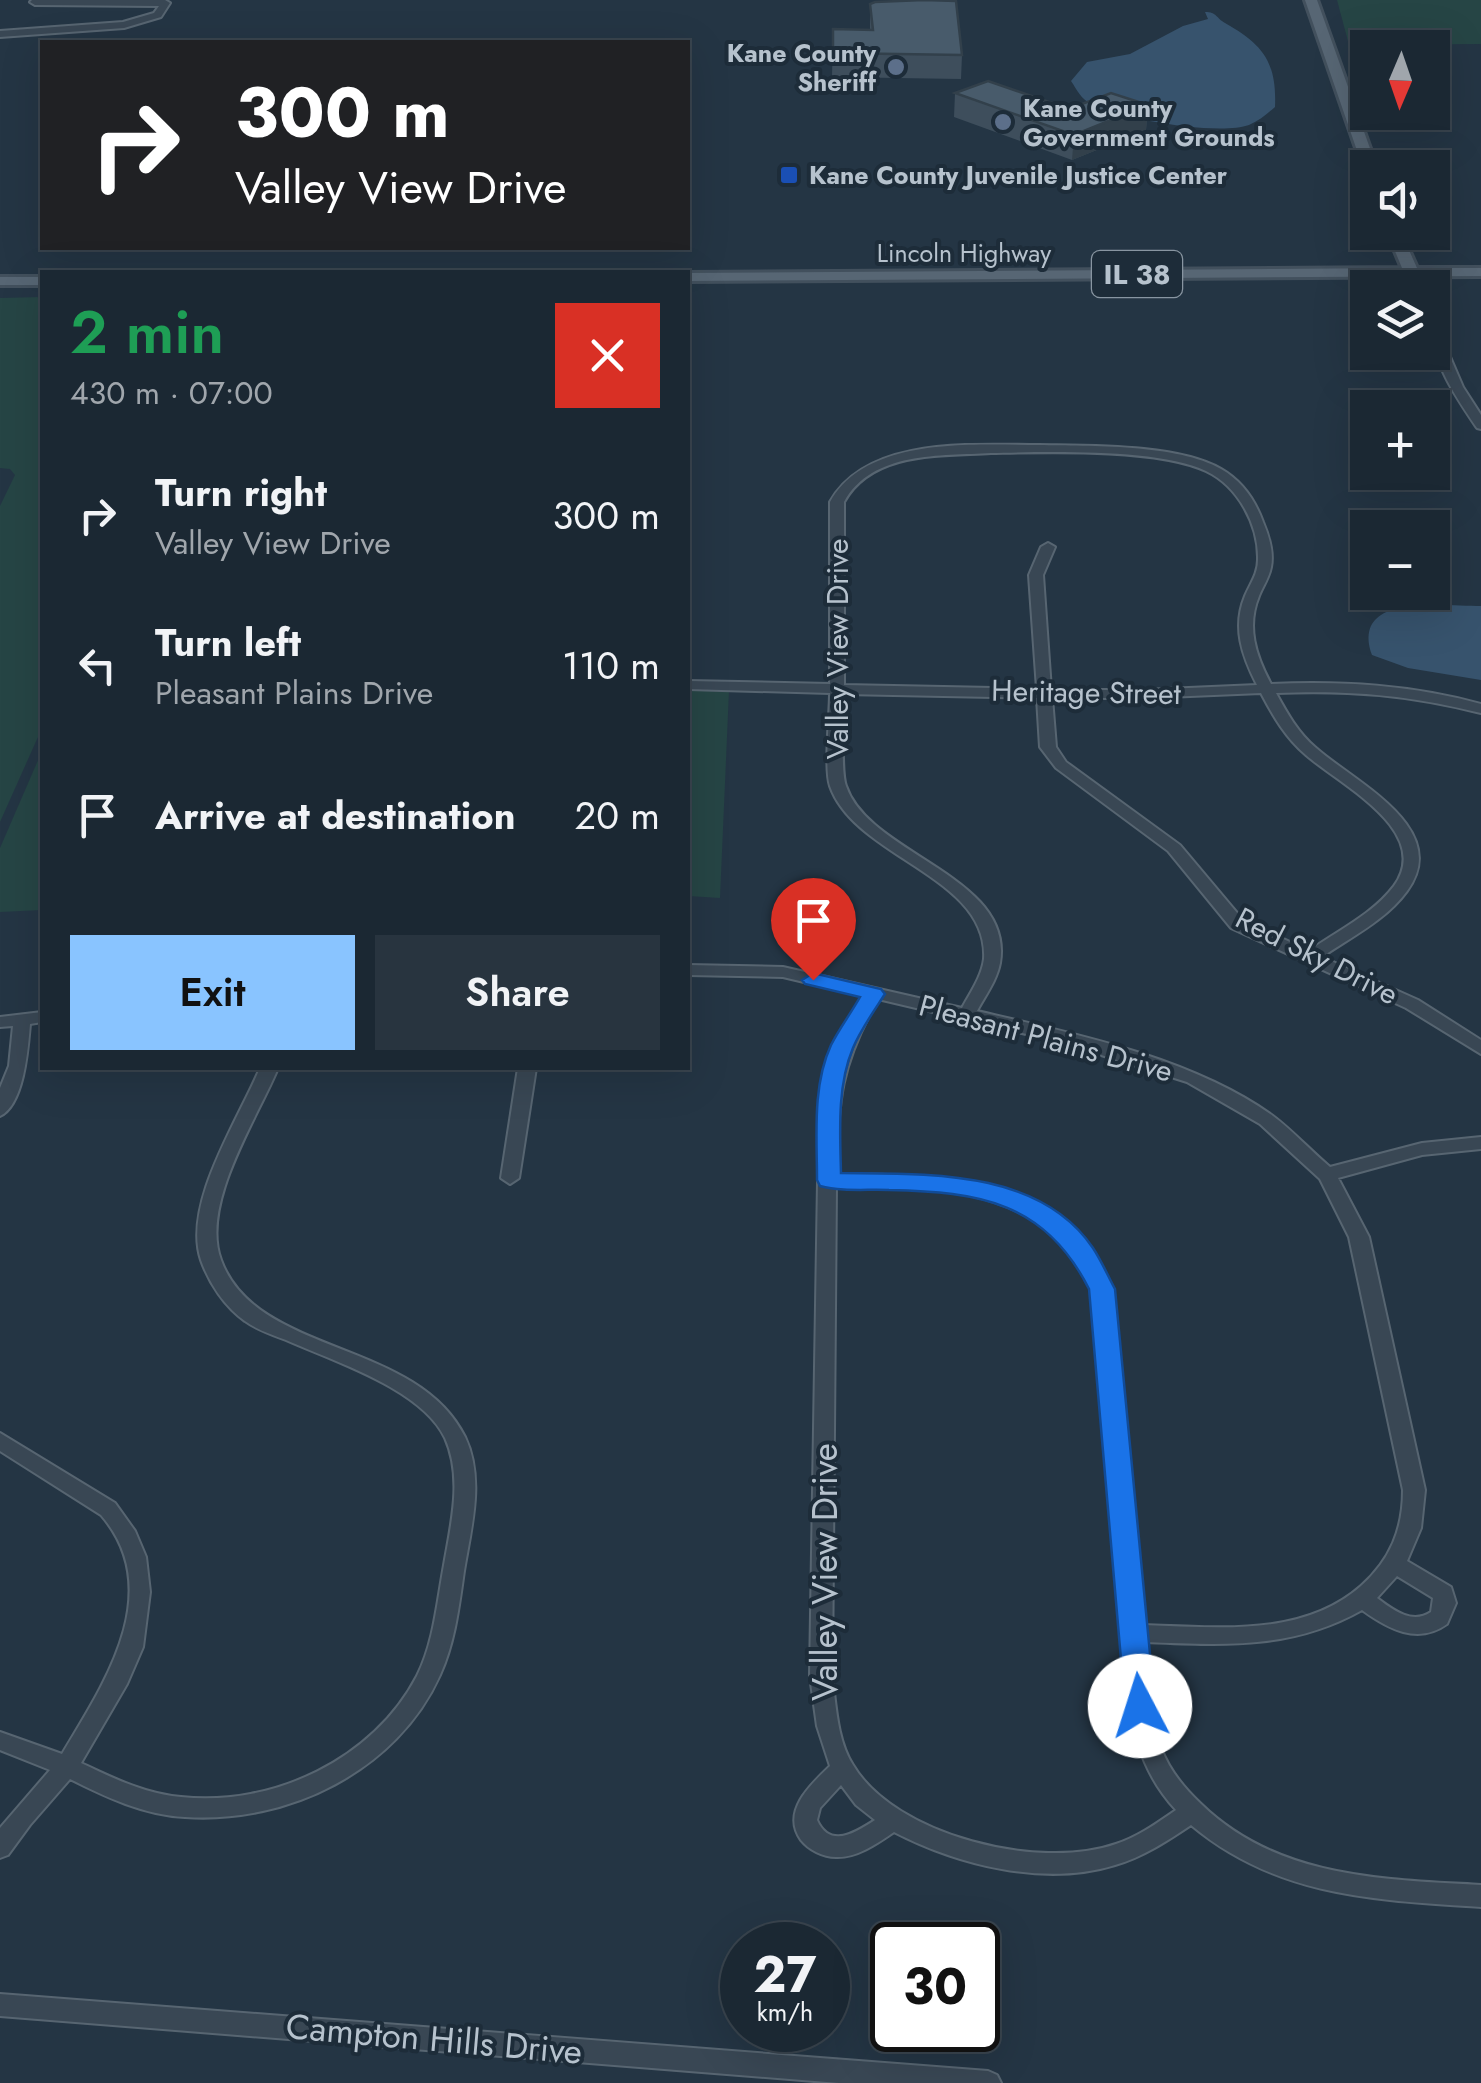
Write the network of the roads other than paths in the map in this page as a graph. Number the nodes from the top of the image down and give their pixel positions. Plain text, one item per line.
1 (1311, 0) edge
2 (35, 1) edge
3 (15, 33) junction
4 (0, 34) edge
5 (1364, 150) edge
6 (1481, 272) edge
7 (1450, 276) edge
8 (690, 277) edge
9 (1350, 280) edge
10 (40, 281) edge
11 (0, 282) edge
12 (1450, 369) edge
13 (1481, 425) edge
14 (1048, 547) dead end
15 (690, 684) edge
16 (837, 688) junction
17 (1269, 688) junction
18 (1044, 692) junction
19 (1481, 709) edge
20 (1312, 956) junction
21 (690, 970) edge
22 (874, 994) junction
23 (966, 1016) junction
24 (40, 1017) edge
25 (22, 1020) junction
26 (0, 1022) edge
27 (1481, 1048) edge
28 (268, 1070) edge
29 (527, 1070) edge
30 (0, 1110) edge
31 (1481, 1143) edge
32 (1328, 1175) junction
33 (510, 1178) dead end
34 (829, 1180) junction
35 (0, 1441) edge
36 (1396, 1565) junction
37 (1364, 1600) junction
38 (1134, 1633) junction
39 (0, 1741) edge
40 (65, 1768) junction
41 (843, 1769) junction
42 (1191, 1812) junction
43 (895, 1820) junction
44 (0, 1848) edge
45 (1481, 1896) edge
46 (0, 2005) edge
47 (988, 2083) edge

1 - 5 main road
2 - 3 street
2 - 3 street
3 - 4 street
6 - 7 main road, Lincoln Highway / IL 38
8 - 9 main road, Lincoln Highway / IL 38
10 - 11 main road
12 - 13 street
14 - 18 street, Red Sky Drive
15 - 16 street, Heritage Street
16 - 17 street, Valley View Drive
16 - 18 street, Heritage Street
16 - 23 street, Valley View Drive
17 - 18 street, Heritage Street
17 - 19 street, Heritage Street
17 - 20 street, Valley View Drive
18 - 20 street, Red Sky Drive
20 - 27 street, Red Sky Drive
21 - 22 street, Pleasant Plains Drive
22 - 23 street, Pleasant Plains Drive
22 - 34 street, Valley View Drive
23 - 32 street, Pleasant Plains Drive
24 - 25 street
25 - 26 street
25 - 30 street
28 - 40 street
29 - 33 street
31 - 32 street
32 - 36 street, Pleasant Plains Drive
34 - 38 street
34 - 41 street, Valley View Drive
35 - 40 street
36 - 37 street, Pleasant Plains Drive
36 - 37 street
37 - 38 street, Pleasant Plains Drive
38 - 42 street
39 - 40 street
40 - 44 street
41 - 43 street, Valley View Drive
41 - 43 street
42 - 43 street, Valley View Drive
42 - 45 street
46 - 47 street, Campton Hills Drive

